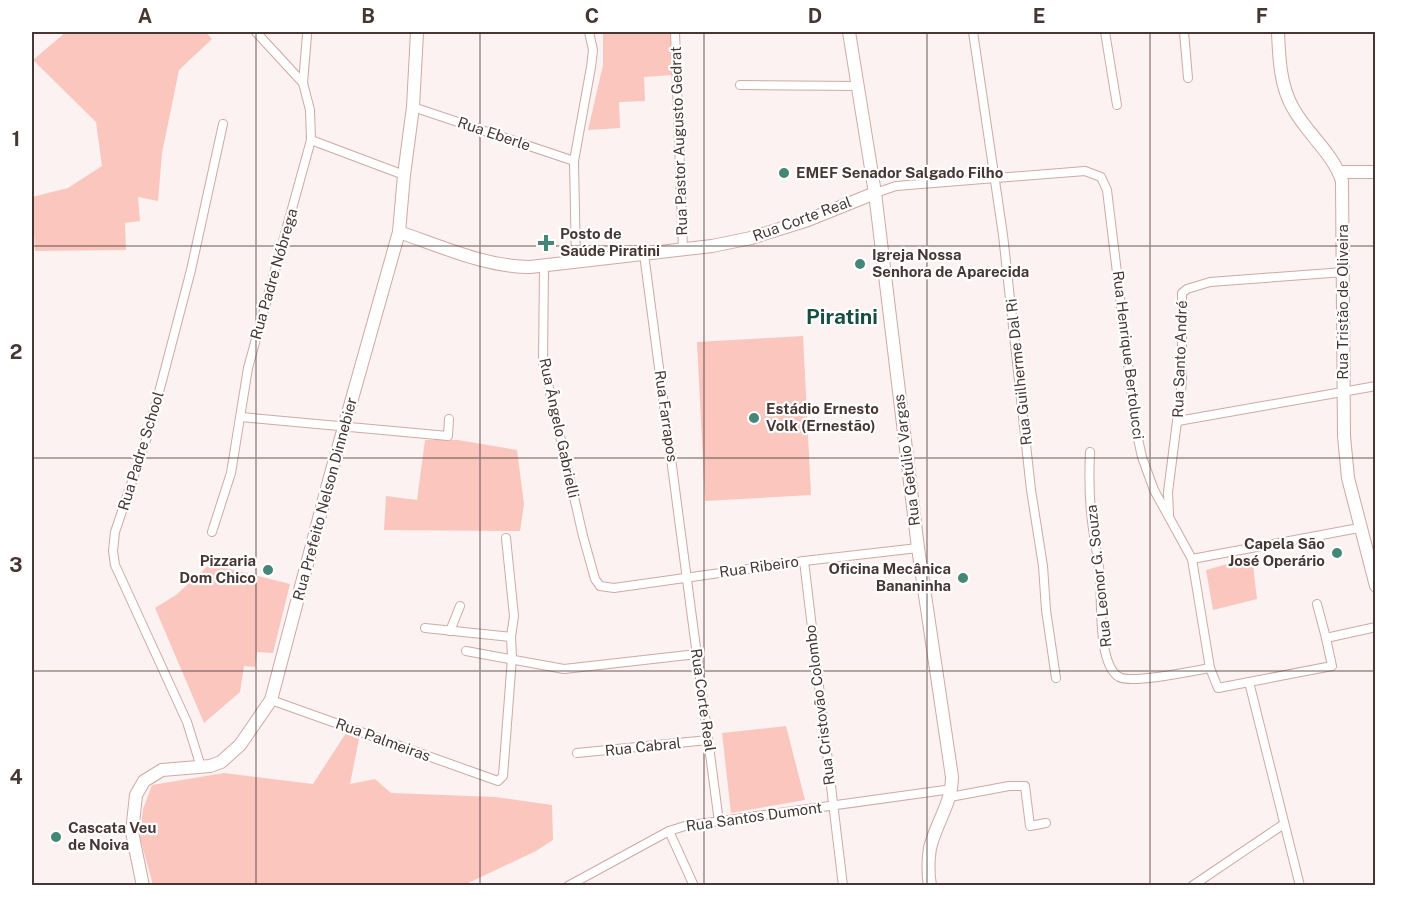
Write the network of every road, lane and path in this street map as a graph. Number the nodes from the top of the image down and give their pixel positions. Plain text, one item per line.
1 (256, 32) edge
2 (417, 32) edge
3 (589, 32) edge
4 (675, 32) edge
5 (849, 32) edge
6 (973, 32) edge
7 (1105, 32) edge
8 (1184, 32) edge
9 (1278, 32) edge
10 (307, 35) dead end
11 (1188, 78) dead end
12 (303, 82) junction
13 (740, 85) dead end
14 (858, 86) junction
15 (1117, 105) dead end
16 (413, 107) junction
17 (223, 124) dead end
18 (311, 141) junction
19 (574, 161) junction
20 (1339, 172) junction
21 (1376, 172) edge
22 (404, 175) junction
23 (1101, 177) joint
24 (994, 178) junction
25 (875, 193) junction
26 (399, 232) junction
27 (683, 250) junction
28 (644, 254) junction
29 (576, 263) junction
30 (544, 266) junction
31 (1344, 272) junction
32 (1376, 386) edge
33 (1344, 390) junction
34 (241, 417) junction
35 (449, 419) dead end
36 (1178, 421) junction
37 (344, 428) junction
38 (1090, 452) dead end
39 (1170, 518) junction
40 (1359, 528) junction
41 (212, 532) dead end
42 (506, 538) dead end
43 (918, 548) junction
44 (1192, 559) junction
45 (804, 561) junction
46 (687, 577) junction
47 (600, 586) joint
48 (1376, 586) edge
49 (1317, 604) dead end
50 (460, 606) dead end
51 (1376, 627) edge
52 (425, 628) dead end
53 (450, 631) junction
54 (511, 637) junction
55 (1326, 638) junction
56 (466, 651) dead end
57 (697, 654) junction
58 (512, 658) junction
59 (1210, 668) junction
60 (1056, 678) dead end
61 (1249, 682) junction
62 (271, 700) junction
63 (708, 740) junction
64 (577, 753) dead end
65 (201, 767) junction
66 (951, 793) junction
67 (832, 806) junction
68 (719, 822) junction
69 (1046, 824) dead end
70 (1284, 824) junction
71 (669, 831) junction
72 (143, 885) edge
73 (568, 885) edge
74 (694, 885) edge
75 (843, 885) edge
76 (930, 885) edge
77 (1192, 885) edge
78 (1300, 885) edge

1 - 12 street
2 - 16 street, Rua Prefeito Nelson Dinnebier
3 - 19 street
4 - 27 street, Rua Pastor Augusto Gedrat
5 - 14 street, Rua Getúlio Vargas
6 - 24 street, Rua Guilherme Dal Ri
7 - 15 street
8 - 11 street
9 - 20 street, Rua Tristão de Oliveira
10 - 12 street
12 - 18 street, Rua Padre Nóbrega
13 - 14 street
14 - 25 street, Rua Getúlio Vargas
16 - 19 street, Rua Eberle
16 - 22 street, Rua Prefeito Nelson Dinnebier
17 - 65 street, Rua Padre School
18 - 22 street
18 - 34 street, Rua Padre Nóbrega
19 - 29 street
20 - 21 street
20 - 31 street, Rua Tristão de Oliveira
22 - 26 street, Rua Prefeito Nelson Dinnebier
23 - 24 street, Rua Corte Real
23 - 39 street, Rua Henrique Bertolucci
24 - 25 street, Rua Corte Real
24 - 60 street, Rua Guilherme Dal Ri
25 - 27 street, Rua Corte Real
25 - 43 street, Rua Getúlio Vargas
26 - 30 street, Rua Corte Real
26 - 37 street, Rua Prefeito Nelson Dinnebier
27 - 28 street, Rua Corte Real
28 - 29 street, Rua Corte Real
28 - 46 street, Rua Farrapos
29 - 30 street, Rua Corte Real
30 - 47 street, Rua Ângelo Gabrielli
31 - 33 street, Rua Tristão de Oliveira
31 - 36 street, Rua Santo André
32 - 33 street
33 - 36 street
33 - 40 street, Rua Tristão de Oliveira
34 - 37 street
34 - 41 street, Rua Padre Nóbrega
35 - 37 street
36 - 39 street, Rua Santo André
37 - 62 street, Rua Prefeito Nelson Dinnebier
38 - 59 street, Rua Leonor G. Souza
39 - 44 street, Rua Henrique Bertolucci
40 - 44 street
40 - 48 street, Rua Tristão de Oliveira
42 - 54 street
43 - 45 street, Rua Ribeiro
43 - 66 street, Rua Getúlio Vargas
44 - 59 street, Rua Henrique Bertolucci
45 - 46 street, Rua Ribeiro
45 - 67 street, Rua Cristovão Colombo
46 - 47 street, Rua Ribeiro
46 - 57 street, Rua Corte Real
49 - 55 street
50 - 53 street
51 - 55 street
52 - 53 street
53 - 54 street
54 - 58 street
55 - 61 street
56 - 58 street
57 - 58 street
57 - 63 street, Rua Corte Real
58 - 62 street, Rua Palmeiras
59 - 61 street, Rua Henrique Bertolucci
61 - 70 street
62 - 65 street, Rua Prefeito Nelson Dinnebier
63 - 64 street, Rua Cabral
63 - 68 street, Rua Corte Real
65 - 72 street, Rua Prefeito Nelson Dinnebier
66 - 67 street, Rua Santos Dumont
66 - 69 street, Rua Santos Dumont
66 - 76 street, Rua Getúlio Vargas
67 - 68 street, Rua Santos Dumont
67 - 75 street, Rua Cristovão Colombo
68 - 71 street, Rua Santos Dumont
70 - 77 street
70 - 78 street
71 - 73 street, Rua Santos Dumont
71 - 74 street

